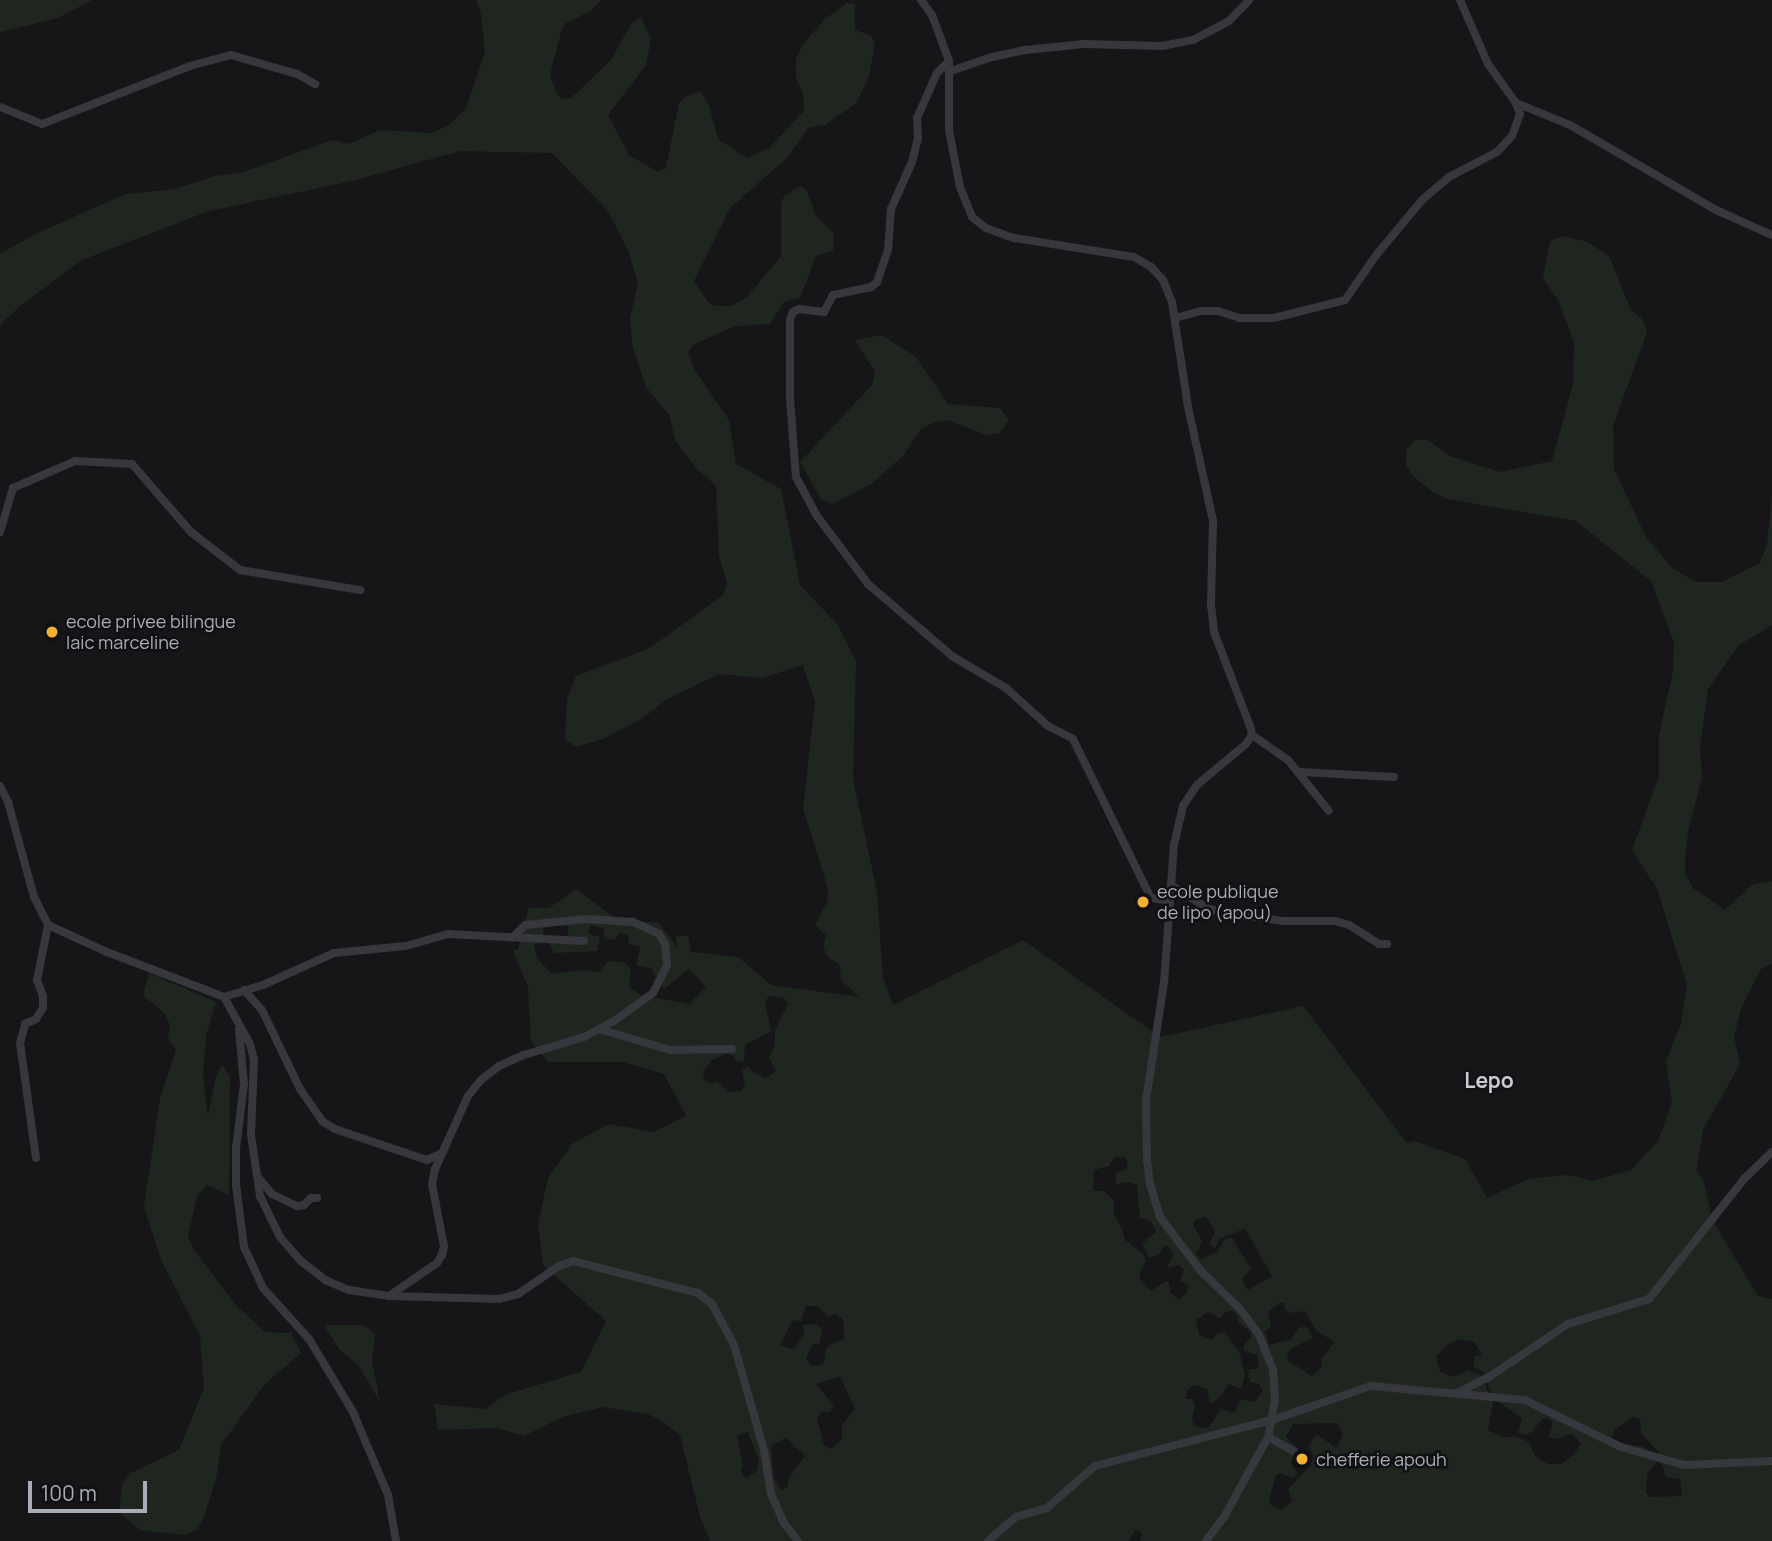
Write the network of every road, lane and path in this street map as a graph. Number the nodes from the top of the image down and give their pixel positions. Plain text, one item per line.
1 (921, 0) edge
2 (1249, 0) edge
3 (1460, 0) edge
4 (950, 66) junction
5 (315, 84) dead end
6 (1516, 103) junction
7 (0, 107) edge
8 (1772, 235) edge
9 (1175, 318) junction
10 (0, 532) edge
11 (360, 590) dead end
12 (1252, 734) junction
13 (1300, 772) junction
14 (1394, 777) dead end
15 (0, 786) edge
16 (1329, 811) dead end
17 (1171, 885) junction
18 (1170, 901) junction
19 (48, 925) junction
20 (512, 939) junction
21 (584, 941) dead end
22 (1387, 944) dead end
23 (244, 990) junction
24 (224, 997) junction
25 (235, 1017) junction
26 (599, 1029) junction
27 (732, 1049) dead end
28 (1772, 1152) edge
29 (442, 1153) junction
30 (36, 1158) dead end
31 (256, 1175) junction
32 (317, 1198) dead end
33 (389, 1296) junction
34 (1456, 1393) junction
35 (1272, 1420) junction
36 (1268, 1437) junction
37 (1295, 1452) dead end
38 (1772, 1461) edge
39 (396, 1541) edge
40 (798, 1541) edge
41 (988, 1541) edge
42 (1206, 1541) edge

1 - 4 street
2 - 4 street
3 - 6 street
4 - 9 street
4 - 18 street
5 - 7 street
6 - 8 street
6 - 9 street
9 - 12 street
10 - 11 street
12 - 13 street
12 - 17 street
13 - 14 street
13 - 16 street
15 - 19 street
17 - 18 street
17 - 22 street
18 - 35 street
19 - 24 street
19 - 30 street
20 - 21 street
20 - 23 street
20 - 26 street
23 - 24 street
23 - 29 street
24 - 25 street
25 - 31 street
25 - 39 street
26 - 27 street
26 - 29 street
28 - 34 street
29 - 33 street
31 - 32 street
31 - 33 street
33 - 40 street
34 - 35 street
34 - 38 street
35 - 36 street
35 - 41 street
36 - 37 street
36 - 42 street

